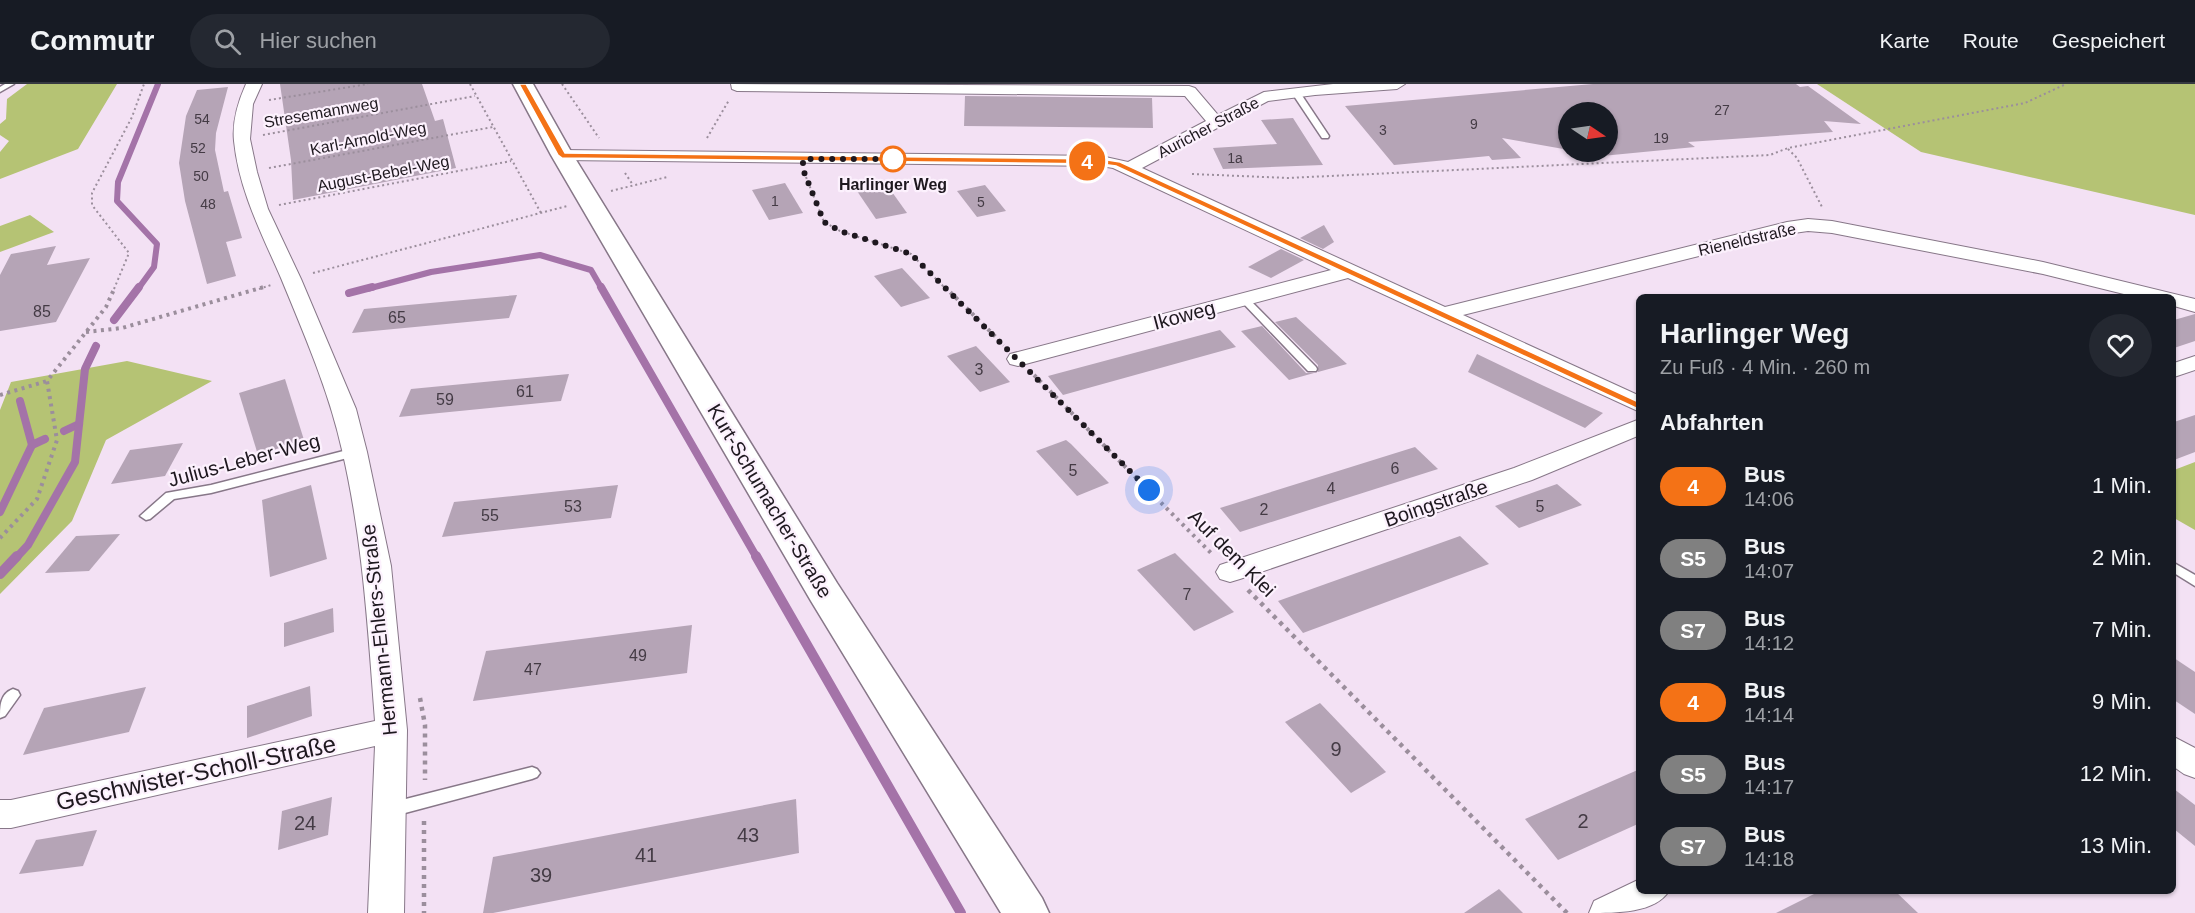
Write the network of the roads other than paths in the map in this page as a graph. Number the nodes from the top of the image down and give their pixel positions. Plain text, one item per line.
1 (10, 84) edge
2 (523, 84) edge
3 (1397, 84) edge
4 (737, 86) road end
5 (0, 90) edge
6 (1296, 93) junction
7 (249, 94) edge
8 (1215, 122) junction
9 (1325, 136) dead end
10 (626, 157) junction
11 (1129, 168) junction
12 (576, 177) junction
13 (1349, 271) junction
14 (2149, 294) edge
15 (1244, 299) junction
16 (2176, 301) edge
17 (2195, 306) edge
18 (1442, 314) junction
19 (1018, 359) road end
20 (2195, 363) edge
21 (1312, 369) dead end
22 (2176, 369) edge
23 (1636, 403) edge
24 (1636, 428) edge
25 (356, 452) junction
26 (146, 516) dead end
27 (2176, 568) edge
28 (1230, 572) road end
29 (2195, 581) edge
30 (13, 695) dead end
31 (0, 712) edge
32 (391, 730) junction
33 (2176, 751) edge
34 (2195, 765) edge
35 (532, 773) dead end
36 (389, 810) junction
37 (0, 814) edge
38 (1645, 894) edge
39 (386, 913) edge
40 (1026, 913) edge
41 (1607, 913) edge

1 - 5 lane
2 - 12 street, Kurt-Schumacher-Straße
3 - 6 street, Auricher Straße
4 - 8 street
6 - 8 street, Auricher Straße
6 - 9 lane
7 - 25 street, Hermann-Ehlers-Straße
8 - 11 street, Auricher Straße
10 - 11 street
10 - 12 street
10 - 12 street
11 - 13 street
12 - 40 street, Kurt-Schumacher-Straße
13 - 15 street, Ikoweg
13 - 18 street
14 - 18 street, Rieneldstraße
15 - 19 street, Ikoweg
15 - 21 lane
16 - 17 street
18 - 23 street
20 - 22 street
24 - 28 street, Boingstraße
25 - 26 lane, Julius-Leber-Weg
25 - 32 street, Hermann-Ehlers-Straße
27 - 29 lane
30 - 31 lane
32 - 36 street, Hermann-Ehlers-Straße
32 - 37 street, Geschwister-Scholl-Straße
33 - 34 street
35 - 36 lane
36 - 39 street, Hermann-Ehlers-Straße
38 - 41 street

